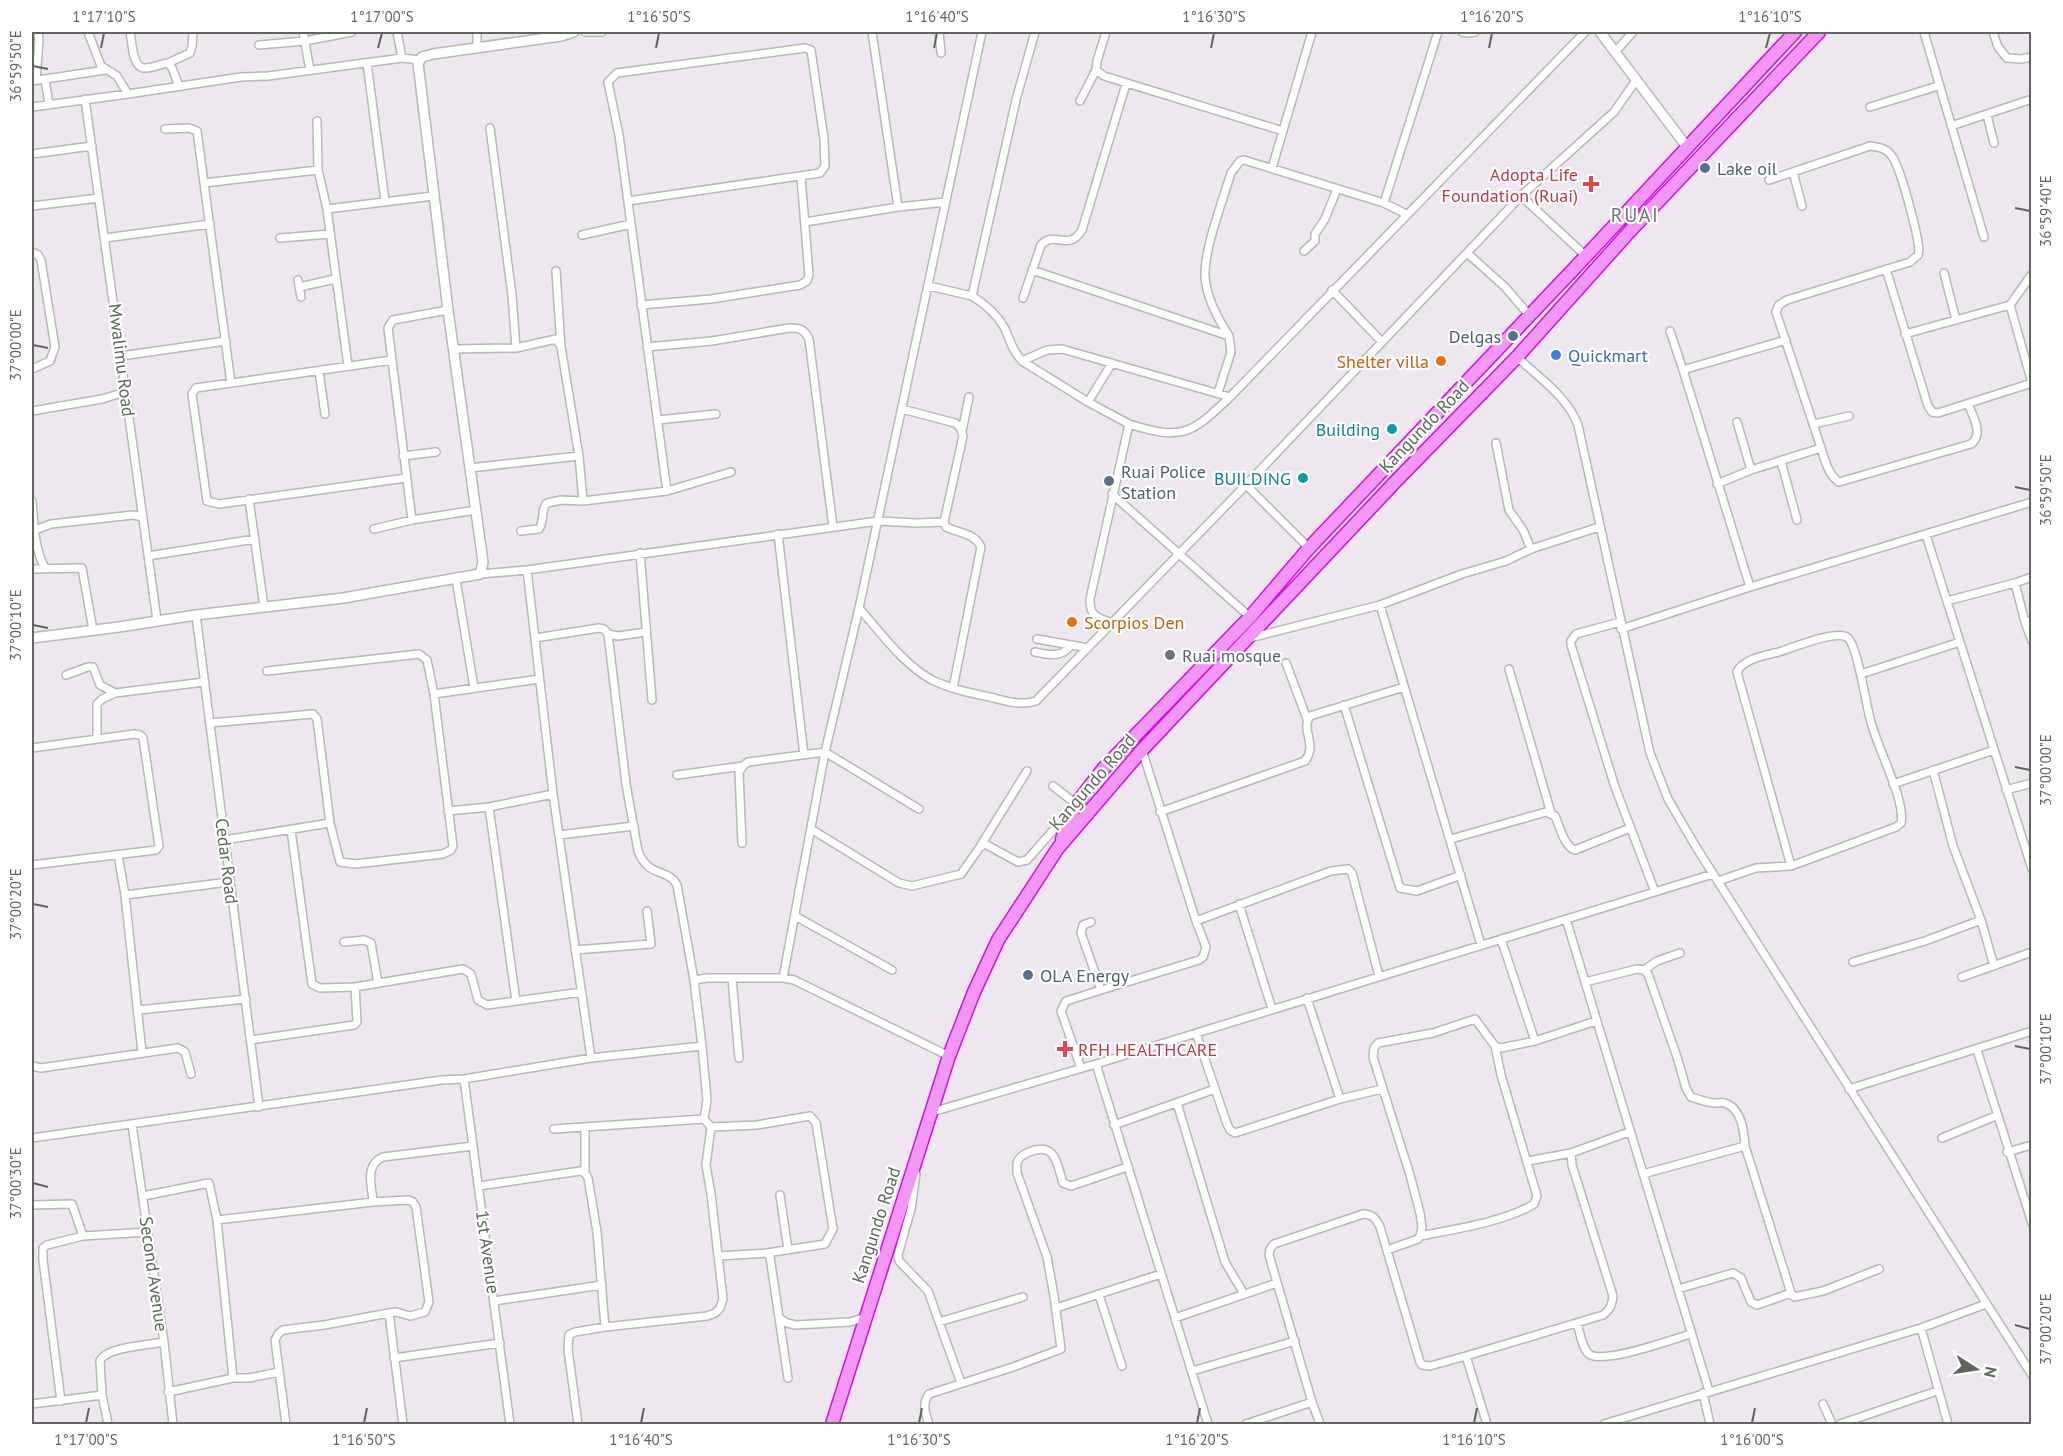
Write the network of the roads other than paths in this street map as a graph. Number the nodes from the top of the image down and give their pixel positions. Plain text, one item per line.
1 (38, 32) edge
2 (88, 32) edge
3 (133, 32) edge
4 (193, 32) edge
5 (303, 32) edge
6 (352, 32) edge
7 (397, 32) edge
8 (477, 32) edge
9 (570, 32) edge
10 (585, 32) edge
11 (602, 32) edge
12 (872, 32) edge
13 (939, 32) edge
14 (982, 32) edge
15 (1035, 32) edge
16 (1106, 32) edge
17 (1312, 32) edge
18 (1438, 32) edge
19 (1462, 32) edge
20 (1475, 32) edge
21 (1585, 32) edge
22 (1600, 32) edge
23 (1634, 32) edge
24 (1795, 32) edge
25 (1819, 32) edge
26 (1924, 32) edge
27 (1993, 32) edge
28 (548, 34) edge
29 (305, 41) junction
30 (259, 45) dead end
31 (477, 47) junction
32 (1615, 52) junction
33 (941, 53) dead end
34 (2031, 57) edge
35 (402, 58) junction
36 (420, 60) junction
37 (168, 63) junction
38 (367, 63) junction
39 (105, 70) junction
40 (310, 70) junction
41 (1096, 70) junction
42 (45, 79) junction
43 (1637, 79) junction
44 (34, 80) edge
45 (1126, 84) junction
46 (179, 86) junction
47 (1938, 86) junction
48 (128, 94) junction
49 (85, 99) junction
50 (2031, 99) edge
51 (1080, 101) dead end
52 (49, 105) junction
53 (32, 107) edge
54 (1870, 107) dead end
55 (1987, 115) junction
56 (317, 121) dead end
57 (1951, 126) junction
58 (490, 128) dead end
59 (165, 129) dead end
60 (1283, 131) junction
61 (1994, 143) dead end
62 (92, 146) junction
63 (1687, 147) junction
64 (32, 154) edge
65 (1272, 168) junction
66 (318, 170) junction
67 (1793, 172) junction
68 (801, 177) junction
69 (1768, 180) dead end
70 (204, 183) junction
71 (1337, 189) junction
72 (433, 196) junction
73 (1521, 196) junction
74 (99, 198) junction
75 (385, 201) junction
76 (628, 201) junction
77 (946, 202) junction
78 (1383, 204) junction
79 (32, 206) edge
80 (1802, 206) dead end
81 (898, 207) junction
82 (327, 209) junction
83 (1406, 214) junction
84 (805, 222) junction
85 (210, 224) junction
86 (631, 224) junction
87 (330, 234) junction
88 (582, 235) dead end
89 (1984, 237) dead end
90 (105, 238) junction
91 (280, 238) dead end
92 (1304, 250) dead end
93 (32, 252) edge
94 (1467, 253) junction
95 (1586, 256) junction
96 (1886, 269) junction
97 (1032, 270) junction
98 (556, 271) dead end
99 (1944, 273) dead end
100 (2031, 274) edge
101 (335, 279) junction
102 (929, 286) junction
103 (1332, 290) junction
104 (972, 296) junction
105 (301, 297) dead end
106 (1023, 298) dead end
107 (641, 305) junction
108 (2010, 305) junction
109 (448, 310) junction
110 (1528, 317) junction
111 (1956, 320) junction
112 (1670, 331) dead end
113 (1540, 332) junction
114 (1905, 334) junction
115 (1229, 336) junction
116 (1786, 340) junction
117 (226, 341) junction
118 (1382, 342) junction
119 (561, 347) junction
120 (647, 347) junction
121 (516, 348) junction
122 (453, 349) junction
123 (121, 356) junction
124 (1516, 357) junction
125 (392, 360) junction
126 (1023, 361) junction
127 (2029, 362) edge
128 (1112, 363) junction
129 (348, 366) junction
130 (32, 369) edge
131 (319, 371) junction
132 (1684, 373) junction
133 (231, 383) junction
134 (2031, 383) edge
135 (125, 392) junction
136 (1218, 393) junction
137 (1230, 397) junction
138 (969, 398) dead end
139 (1088, 402) junction
140 (1968, 404) junction
141 (902, 409) junction
142 (32, 411) edge
143 (325, 414) dead end
144 (716, 414) dead end
145 (1849, 416) dead end
146 (658, 420) junction
147 (1737, 422) dead end
148 (1129, 424) junction
149 (1814, 424) junction
150 (962, 431) junction
151 (1496, 443) dead end
152 (1821, 448) junction
153 (436, 452) dead end
154 (403, 456) junction
155 (579, 456) junction
156 (1781, 461) junction
157 (470, 468) junction
158 (1751, 470) junction
159 (731, 472) dead end
160 (405, 478) junction
161 (1718, 484) junction
162 (1246, 485) junction
163 (667, 491) junction
164 (1112, 494) junction
165 (249, 499) junction
166 (32, 501) edge
167 (583, 501) junction
168 (2031, 502) edge
169 (476, 510) junction
170 (143, 517) junction
171 (411, 520) junction
172 (878, 520) junction
173 (1797, 520) dead end
174 (944, 522) junction
175 (833, 526) junction
176 (1599, 527) junction
177 (374, 529) dead end
178 (35, 530) junction
179 (521, 531) dead end
180 (778, 534) junction
181 (1926, 535) junction
182 (255, 539) junction
183 (1309, 548) junction
184 (1531, 549) junction
185 (640, 553) junction
186 (1180, 554) junction
187 (148, 556) junction
188 (45, 568) junction
189 (32, 569) edge
190 (527, 570) junction
191 (480, 574) junction
192 (2031, 577) edge
193 (456, 579) junction
194 (2015, 582) junction
195 (1750, 587) junction
196 (1947, 601) junction
197 (1380, 605) junction
198 (264, 607) junction
199 (859, 608) junction
200 (196, 615) junction
201 (1250, 617) junction
202 (157, 620) junction
203 (2028, 621) edge
204 (1112, 623) junction
205 (1621, 625) junction
206 (93, 630) junction
207 (646, 632) junction
208 (608, 634) junction
209 (32, 638) edge
210 (535, 638) junction
211 (1037, 639) dead end
212 (1246, 639) junction
213 (2031, 641) edge
214 (1960, 642) junction
215 (1071, 645) junction
216 (1088, 648) junction
217 (1035, 652) dead end
218 (1286, 663) dead end
219 (1509, 669) dead end
220 (267, 671) dead end
221 (1861, 674) junction
222 (66, 675) dead end
223 (539, 679) junction
224 (204, 682) junction
225 (1404, 687) junction
226 (474, 688) junction
227 (953, 688) junction
228 (115, 693) junction
229 (434, 694) junction
230 (652, 700) dead end
231 (1344, 705) junction
232 (1307, 719) junction
233 (210, 723) junction
234 (97, 739) junction
235 (32, 748) edge
236 (1142, 750) junction
237 (1994, 750) junction
238 (825, 752) junction
239 (804, 755) junction
240 (743, 766) junction
241 (1103, 769) junction
242 (1933, 770) junction
243 (1026, 771) dead end
244 (677, 775) dead end
245 (1117, 779) junction
246 (2031, 783) edge
247 (1893, 784) junction
248 (1053, 786) dead end
249 (2006, 790) junction
250 (553, 794) junction
251 (1077, 804) junction
252 (489, 807) junction
253 (919, 809) dead end
254 (448, 811) junction
255 (1160, 812) junction
256 (1551, 813) junction
257 (330, 823) junction
258 (634, 826) junction
259 (1630, 828) junction
260 (811, 829) junction
261 (291, 830) junction
262 (559, 836) junction
263 (1451, 839) junction
264 (224, 840) junction
265 (742, 843) dead end
266 (980, 847) junction
267 (1058, 848) junction
268 (118, 855) junction
269 (32, 866) edge
270 (1791, 866) junction
271 (2031, 869) edge
272 (1713, 874) junction
273 (1461, 875) junction
274 (1718, 881) junction
275 (229, 882) junction
276 (1655, 892) junction
277 (125, 894) junction
278 (1239, 904) junction
279 (647, 911) dead end
280 (795, 916) junction
281 (1566, 919) junction
282 (1981, 920) junction
283 (1196, 921) junction
284 (1091, 922) dead end
285 (1501, 939) junction
286 (344, 942) dead end
287 (1481, 945) junction
288 (575, 950) junction
289 (2031, 952) edge
290 (1680, 953) dead end
291 (1853, 962) dead end
292 (1994, 966) junction
293 (892, 970) dead end
294 (1644, 970) junction
295 (1379, 976) junction
296 (1962, 977) dead end
297 (732, 978) junction
298 (783, 978) junction
299 (694, 980) junction
300 (1585, 982) junction
301 (378, 983) junction
302 (355, 987) junction
303 (1101, 990) junction
304 (582, 992) junction
305 (1307, 998) junction
306 (246, 999) junction
307 (516, 1001) junction
308 (1272, 1009) junction
309 (138, 1010) junction
310 (1596, 1021) junction
311 (2031, 1031) edge
312 (1196, 1033) junction
313 (251, 1040) junction
314 (1535, 1041) junction
315 (702, 1046) junction
316 (1495, 1046) junction
317 (1977, 1050) junction
318 (142, 1052) junction
319 (949, 1056) junction
320 (591, 1058) junction
321 (739, 1058) dead end
322 (1096, 1064) junction
323 (32, 1066) edge
324 (1081, 1068) junction
325 (191, 1074) dead end
326 (464, 1079) junction
327 (1215, 1089) junction
328 (1382, 1089) junction
329 (1849, 1089) junction
330 (1340, 1099) junction
331 (1177, 1103) junction
332 (259, 1107) junction
333 (931, 1112) junction
334 (1998, 1115) junction
335 (704, 1119) junction
336 (132, 1125) junction
337 (1114, 1125) junction
338 (711, 1126) junction
339 (585, 1127) junction
340 (554, 1129) dead end
341 (1629, 1132) junction
342 (32, 1138) edge
343 (1942, 1138) dead end
344 (2031, 1145) edge
345 (474, 1146) junction
346 (1744, 1146) junction
347 (2007, 1152) junction
348 (1571, 1153) junction
349 (917, 1156) junction
350 (1528, 1161) junction
351 (1127, 1167) junction
352 (585, 1173) junction
353 (1643, 1174) junction
354 (479, 1186) junction
355 (143, 1196) junction
356 (780, 1196) dead end
357 (373, 1202) junction
358 (32, 1205) edge
359 (217, 1220) junction
360 (2031, 1223) edge
361 (148, 1232) junction
362 (83, 1236) junction
363 (1420, 1236) junction
364 (788, 1250) junction
365 (1387, 1250) junction
366 (767, 1253) junction
367 (719, 1256) junction
368 (1879, 1269) dead end
369 (1161, 1274) junction
370 (1277, 1282) junction
371 (602, 1285) junction
372 (1678, 1289) junction
373 (1791, 1293) junction
374 (1244, 1294) junction
375 (1099, 1295) junction
376 (1023, 1297) dead end
377 (494, 1301) junction
378 (1986, 1304) junction
379 (1056, 1308) junction
380 (389, 1313) junction
381 (866, 1317) junction
382 (779, 1318) junction
383 (1175, 1318) junction
384 (850, 1322) junction
385 (939, 1322) junction
386 (1577, 1323) junction
387 (605, 1327) junction
388 (1921, 1328) junction
389 (1691, 1334) junction
390 (860, 1338) junction
391 (1295, 1341) junction
392 (164, 1342) junction
393 (500, 1343) junction
394 (1466, 1356) junction
395 (394, 1358) junction
396 (1122, 1366) dead end
397 (1192, 1371) junction
398 (279, 1372) junction
399 (2031, 1375) edge
400 (233, 1378) junction
401 (788, 1378) dead end
402 (961, 1383) junction
403 (1937, 1391) junction
404 (168, 1392) junction
405 (1706, 1392) junction
406 (102, 1395) junction
407 (61, 1401) junction
408 (1312, 1402) junction
409 (32, 1404) edge
410 (1823, 1404) dead end
411 (108, 1425) edge
412 (173, 1425) edge
413 (286, 1425) edge
414 (403, 1425) edge
415 (510, 1425) edge
416 (578, 1425) edge
417 (832, 1425) edge
418 (928, 1425) edge
419 (1208, 1425) edge
420 (1246, 1425) edge
421 (1320, 1425) edge
422 (1487, 1425) edge
423 (1604, 1425) edge
424 (1710, 1425) edge
425 (1832, 1425) edge
426 (1840, 1425) edge
427 (1948, 1425) edge

1 - 44 street
2 - 39 street
3 - 37 street
4 - 37 street
5 - 29 street
6 - 29 street
7 - 35 street
8 - 31 street
9 - 28 street
10 - 11 street
12 - 81 street
13 - 33 street
14 - 77 street
15 - 104 street
16 - 41 street
17 - 60 street
18 - 78 street
19 - 20 street
21 - 83 street
22 - 32 street
23 - 32 street
24 - 63 highway, Kangundo Road
25 - 113 highway, Kangundo Road
26 - 47 street
27 - 34 street
28 - 31 street
29 - 30 street
29 - 40 street
31 - 36 street
32 - 43 street
35 - 36 street
35 - 38 street
36 - 72 street
37 - 46 street
38 - 40 street
38 - 75 street
39 - 42 street
39 - 48 street
40 - 46 street
41 - 45 street
41 - 51 street
42 - 44 street
42 - 52 street
43 - 63 street
43 - 73 street
45 - 60 street
45 - 97 street
46 - 48 street
47 - 54 street
47 - 57 street
48 - 49 street
49 - 52 street
49 - 62 street, Mwalimu Road
50 - 55 street
52 - 53 street
55 - 57 street
55 - 61 street
56 - 66 street
57 - 89 street
58 - 121 street
59 - 70 street
60 - 65 street
62 - 64 street
62 - 74 street, Mwalimu Road
63 - 95 highway, Kangundo Road
65 - 71 street
65 - 115 street
66 - 70 street
66 - 82 street
67 - 69 street
67 - 80 street
67 - 96 street
68 - 76 street
68 - 76 street
68 - 84 street
70 - 85 street
71 - 78 street
71 - 92 street
72 - 75 street
72 - 109 street
73 - 94 street
73 - 95 street
74 - 79 street
74 - 90 street, Mwalimu Road
75 - 82 street
76 - 86 street
77 - 81 street
77 - 102 street
78 - 83 street
81 - 84 street
82 - 87 street
83 - 103 street
84 - 107 street
85 - 90 street
85 - 117 street
86 - 88 street
86 - 107 street
87 - 91 street
87 - 101 street
90 - 123 street, Mwalimu Road
93 - 130 street
94 - 110 street
94 - 118 street
95 - 110 highway, Kangundo Road
96 - 114 street
96 - 116 street
97 - 106 street
97 - 115 street
98 - 119 street
99 - 111 street
100 - 108 street
101 - 105 street
101 - 129 street
102 - 104 street
102 - 141 street
103 - 118 street
103 - 137 street
104 - 126 street
107 - 120 street
108 - 111 street
108 - 127 street
109 - 122 street
109 - 125 street
110 - 113 highway
110 - 183 highway, Kangundo Road
111 - 114 street
112 - 132 street
113 - 124 highway, Kangundo Road
114 - 140 street
115 - 136 street
116 - 132 street
116 - 149 street
117 - 123 street
117 - 133 street
118 - 162 street
119 - 121 street
119 - 155 street
120 - 146 street
120 - 175 street
121 - 122 street
122 - 157 street
123 - 135 street, Mwalimu Road
124 - 176 street
124 - 212 highway, Kangundo Road
125 - 129 street
125 - 154 street
126 - 128 street
126 - 139 street
127 - 134 street
128 - 136 street
128 - 139 street
129 - 131 street
131 - 133 street
131 - 143 street
132 - 161 street
133 - 165 street
134 - 140 street
135 - 142 street
135 - 170 street, Mwalimu Road
136 - 137 street
137 - 148 street
138 - 150 street
139 - 148 street
140 - 152 street
141 - 150 street
141 - 172 street
144 - 146 street
145 - 149 street
146 - 163 street
147 - 158 street
148 - 164 street
149 - 152 street
150 - 174 street
151 - 184 street
152 - 156 street
153 - 154 street
154 - 160 street
155 - 157 street
155 - 167 street
156 - 158 street
156 - 173 street
157 - 169 street
158 - 161 street
159 - 163 street
160 - 165 street
160 - 171 street
161 - 195 street
162 - 183 street
162 - 186 street
163 - 167 street
164 - 186 street
164 - 204 street
165 - 182 street
166 - 178 street
167 - 179 street
168 - 181 street
169 - 171 street
169 - 191 street
170 - 178 street
170 - 187 street, Mwalimu Road
171 - 177 street
172 - 174 street
172 - 175 street
172 - 199 street
174 - 227 street
175 - 180 street
176 - 184 street
176 - 205 street
178 - 188 street
180 - 185 street
180 - 239 street
181 - 195 street
181 - 196 street
182 - 187 street
182 - 198 street
183 - 201 highway, Kangundo Road
184 - 197 street
185 - 190 street
185 - 207 street
186 - 201 street
186 - 204 street
187 - 202 street, Mwalimu Road
188 - 189 street
188 - 206 street
190 - 191 street
190 - 210 street
191 - 193 street
192 - 194 street
193 - 198 street
193 - 226 street
194 - 196 street
194 - 203 street
195 - 205 street
196 - 214 street
197 - 212 street
197 - 225 street
198 - 200 street
199 - 227 street
199 - 238 street
200 - 202 street
200 - 224 street, Cedar Road
201 - 241 highway, Kangundo Road
202 - 206 street
203 - 213 street
204 - 216 street
205 - 259 street
205 - 272 street
206 - 209 street
207 - 208 street
207 - 230 street
208 - 210 street
208 - 258 street
210 - 223 street
211 - 215 street
212 - 236 highway, Kangundo Road
214 - 221 street
214 - 237 street
215 - 216 street
215 - 217 street
216 - 227 street
218 - 232 street
219 - 256 street
220 - 229 street
221 - 247 street
221 - 270 street
222 - 228 street
223 - 226 street
223 - 250 street
224 - 228 street
224 - 233 street, Cedar Road
225 - 231 street
225 - 263 street
226 - 229 street
228 - 234 street
229 - 254 street
231 - 232 street
231 - 273 street
232 - 255 street
233 - 257 street
233 - 264 street, Cedar Road
234 - 235 street
234 - 268 street
236 - 245 highway, Kangundo Road
236 - 255 street
237 - 242 street
237 - 249 street
238 - 239 street
238 - 253 street
238 - 260 street
239 - 240 street
240 - 244 street
240 - 265 street
241 - 245 highway
241 - 251 highway, Kangundo Road
242 - 247 street
242 - 282 street
243 - 266 street
245 - 267 highway, Kangundo Road
246 - 249 street
247 - 270 street
248 - 251 street
249 - 271 street
250 - 252 street
250 - 262 street
251 - 266 street
251 - 267 highway, Kangundo Road
252 - 254 street
252 - 307 street
254 - 257 street
255 - 283 street
256 - 259 street
256 - 263 street
257 - 261 street
258 - 262 street
258 - 299 street
259 - 276 street
260 - 266 street
260 - 280 street
261 - 264 street
261 - 302 street
262 - 288 street
263 - 273 street
264 - 275 street, Cedar Road
267 - 319 highway, Kangundo Road
268 - 269 street
268 - 277 street
270 - 274 street
272 - 274 street
272 - 276 street
273 - 287 street
274 - 329 street
275 - 277 street
275 - 306 street, Cedar Road
276 - 281 street
277 - 309 street
278 - 283 street
278 - 295 street
278 - 308 street
279 - 288 street
280 - 293 street
280 - 298 street
281 - 285 street
281 - 300 street
282 - 291 street
282 - 292 street
283 - 303 street
284 - 303 street
285 - 287 street
285 - 314 street
286 - 301 street
287 - 295 street
288 - 304 street
289 - 292 street
290 - 294 street
292 - 296 street
294 - 300 street
294 - 346 street
295 - 305 street
297 - 298 street
297 - 299 street
297 - 321 street
298 - 319 street
299 - 315 street
300 - 310 street
301 - 302 street
301 - 307 street
302 - 313 street
303 - 324 street
304 - 307 street
304 - 320 street
305 - 308 street
305 - 330 street
306 - 309 street
306 - 313 street, Cedar Road
308 - 312 street
309 - 318 street
310 - 314 street
310 - 341 street
311 - 317 street
312 - 322 street
312 - 327 street
313 - 332 street, Cedar Road
314 - 316 street
315 - 320 street
315 - 335 street
316 - 328 street
316 - 350 street
317 - 329 street
317 - 334 street
318 - 323 street
318 - 325 street
319 - 333 highway, Kangundo Road
320 - 326 street
322 - 324 street
322 - 337 street
324 - 333 street
326 - 332 street
326 - 345 street, 1st Avenue
327 - 330 street
327 - 331 street
328 - 330 street
328 - 363 street
329 - 378 street
331 - 337 street
331 - 374 street
332 - 336 street
333 - 349 highway, Kangundo Road
334 - 343 street
334 - 347 street
335 - 338 street
335 - 339 street
336 - 342 street
336 - 355 street, Second Avenue
337 - 351 street
338 - 364 street
338 - 367 street
339 - 340 street
339 - 352 street
341 - 348 street
341 - 353 street
344 - 347 street
345 - 354 street, 1st Avenue
345 - 357 street
346 - 353 street
346 - 373 street
347 - 360 street
348 - 350 street
348 - 386 street
349 - 381 highway, Kangundo Road
349 - 385 street
350 - 363 street
351 - 369 street
351 - 379 street
352 - 354 street
352 - 371 street
353 - 372 street
354 - 377 street, 1st Avenue
355 - 359 street
355 - 361 street, Second Avenue
356 - 364 street
357 - 359 street
357 - 380 street
358 - 362 street
359 - 400 street
361 - 362 street
361 - 392 street, Second Avenue
362 - 407 street
363 - 365 street
364 - 366 street
365 - 370 street
365 - 394 street
366 - 367 street
366 - 382 street
367 - 387 street
368 - 373 street
369 - 375 street
369 - 383 street
370 - 374 street
370 - 391 street
371 - 377 street
371 - 387 street
372 - 373 street
372 - 389 street
374 - 383 street
375 - 379 street
375 - 396 street
376 - 385 street
377 - 393 street, 1st Avenue
378 - 388 street
378 - 399 street
379 - 402 street
380 - 395 street
380 - 398 street
381 - 384 street
381 - 390 highway, Kangundo Road
382 - 384 street
382 - 401 street
383 - 397 street
384 - 390 street
385 - 402 street
386 - 389 street
386 - 394 street
387 - 416 street
388 - 403 street
388 - 405 street
389 - 405 street
390 - 417 highway, Kangundo Road
391 - 397 street
391 - 408 street
392 - 404 street, Second Avenue
392 - 406 street
393 - 395 street
393 - 415 street, 1st Avenue
394 - 422 street
395 - 414 street
397 - 419 street
398 - 400 street
398 - 413 street
400 - 404 street
402 - 418 street
403 - 426 street
403 - 427 street
404 - 412 street, Second Avenue
405 - 423 street
405 - 424 street
406 - 407 street
406 - 411 street
407 - 409 street
408 - 420 street
408 - 421 street
410 - 425 street

